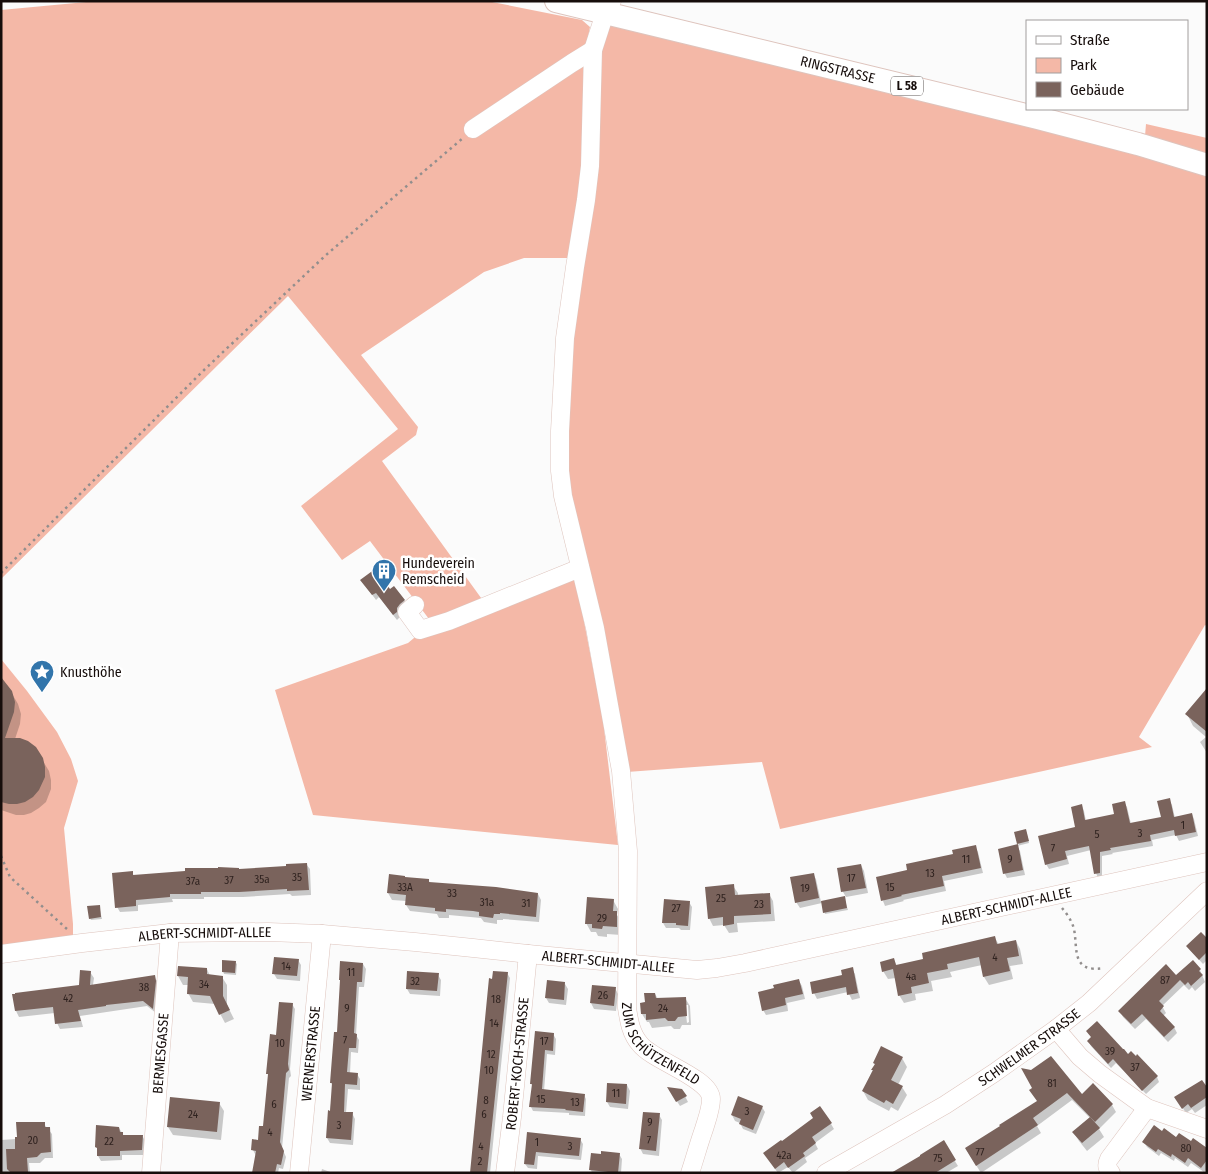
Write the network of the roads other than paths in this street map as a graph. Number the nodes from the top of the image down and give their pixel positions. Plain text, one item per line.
1 (556, 1) edge
2 (609, 7) edge
3 (593, 50) junction
4 (473, 129) road end
5 (1207, 165) edge
6 (580, 568) junction
7 (415, 605) dead end
8 (1207, 862) edge
9 (1207, 891) edge
10 (170, 933) junction
11 (322, 934) junction
12 (1, 954) edge
13 (528, 954) junction
14 (627, 963) junction
15 (1056, 1029) junction
16 (1148, 1108) junction
17 (1207, 1129) edge
18 (151, 1173) edge
19 (299, 1173) edge
20 (505, 1173) edge
21 (690, 1173) edge
22 (826, 1173) edge
23 (1111, 1173) edge

1 - 2 main road, RINGSTRASSE / L 58
2 - 3 street
2 - 5 main road, RINGSTRASSE / L 58
3 - 4 street
3 - 6 street
6 - 7 street
6 - 14 street
8 - 14 street, ALBERT-SCHMIDT-ALLEE
9 - 15 street, SCHWELMER STRASSE
10 - 11 street, ALBERT-SCHMIDT-ALLEE
10 - 12 street, ALBERT-SCHMIDT-ALLEE
10 - 18 street, BERMESGASSE
11 - 13 street, ALBERT-SCHMIDT-ALLEE
11 - 19 street, WERNERSTRASSE
13 - 14 street, ALBERT-SCHMIDT-ALLEE
13 - 20 street, ROBERT-KOCH-STRASSE
14 - 21 street, ZUM SCHÜTZENFELD
15 - 16 street
15 - 22 street, SCHWELMER STRASSE
16 - 17 street
16 - 23 street

